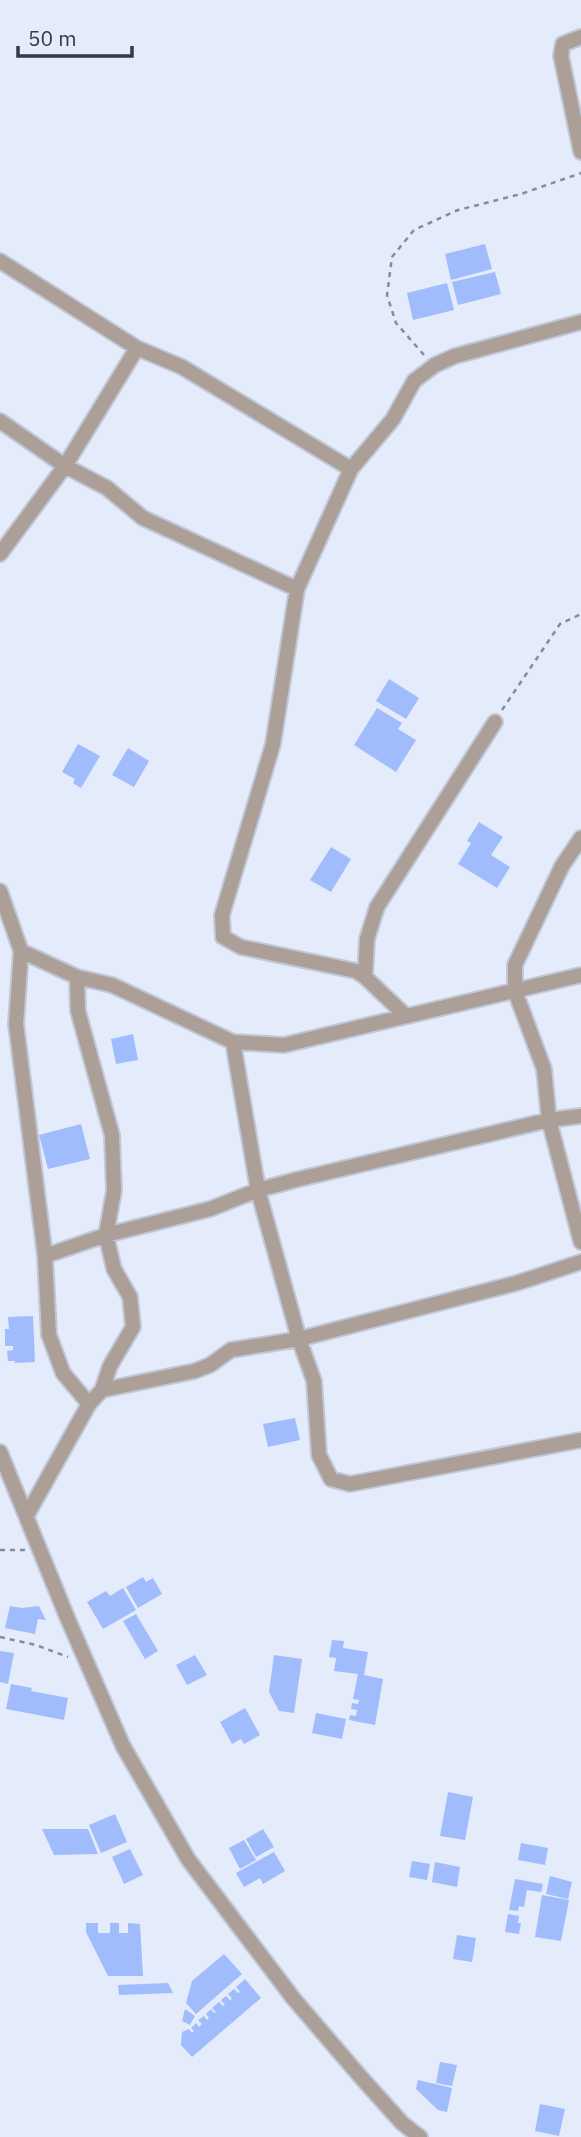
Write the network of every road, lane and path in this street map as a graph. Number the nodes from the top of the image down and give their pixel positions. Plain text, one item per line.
1 (581, 37) edge
2 (581, 152) edge
3 (581, 173) edge
4 (0, 261) edge
5 (581, 322) edge
6 (137, 348) junction
7 (435, 365) junction
8 (0, 421) edge
9 (65, 466) junction
10 (351, 469) junction
11 (0, 554) edge
12 (298, 589) junction
13 (581, 614) edge
14 (495, 722) joint
15 (581, 838) edge
16 (0, 891) edge
17 (20, 951) junction
18 (581, 975) edge
19 (365, 976) junction
20 (77, 977) junction
21 (515, 990) junction
22 (406, 1016) junction
23 (233, 1042) junction
24 (581, 1116) edge
25 (550, 1120) junction
26 (258, 1190) junction
27 (106, 1235) junction
28 (581, 1242) edge
29 (46, 1256) junction
30 (581, 1262) edge
31 (299, 1339) junction
32 (102, 1390) junction
33 (89, 1404) junction
34 (581, 1440) edge
35 (0, 1452) edge
36 (27, 1515) junction
37 (0, 1550) edge
38 (40, 1550) junction
39 (0, 1637) edge
40 (88, 1665) junction
41 (420, 2137) edge

1 - 2 street
3 - 7 path
4 - 6 street
5 - 7 street
6 - 9 street
6 - 10 street
7 - 10 street
8 - 9 street
9 - 11 street
9 - 12 street
10 - 12 street
12 - 19 street
13 - 14 path
14 - 19 street
15 - 21 street
16 - 17 street
17 - 20 street
17 - 29 street
18 - 21 street
19 - 22 street
20 - 23 street
20 - 27 street
21 - 22 street
21 - 25 street
22 - 23 street
23 - 26 street
24 - 25 street
25 - 26 street
25 - 28 street
26 - 27 street
26 - 31 street
27 - 29 street
27 - 32 street
29 - 33 street
30 - 31 street
31 - 32 street
31 - 34 street
32 - 33 street
33 - 36 street
35 - 36 street
36 - 38 street
37 - 38 path
38 - 40 street
39 - 40 path
40 - 41 street

